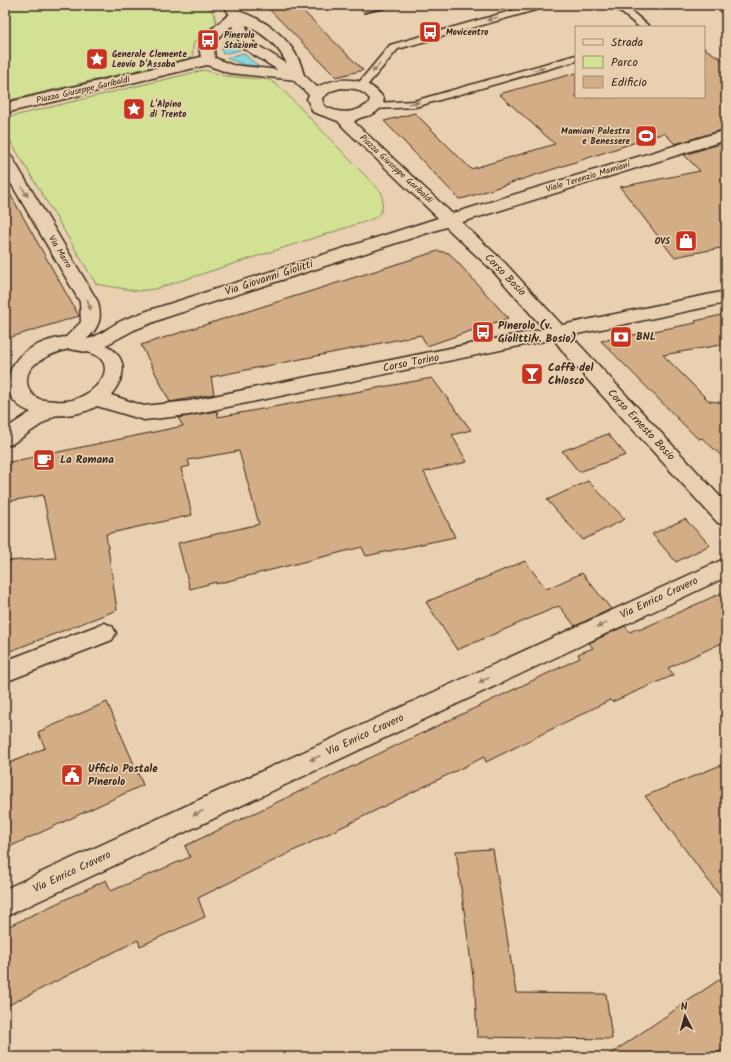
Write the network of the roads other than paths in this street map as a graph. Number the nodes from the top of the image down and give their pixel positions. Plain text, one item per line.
1 (543, 5) edge
2 (617, 5) edge
3 (234, 10) edge
4 (644, 26) edge
5 (575, 58) edge
6 (208, 60) junction
7 (297, 76) junction
8 (361, 86) junction
9 (317, 94) junction
10 (375, 106) junction
11 (5, 108) edge
12 (343, 117) junction
13 (726, 135) edge
14 (5, 159) edge
15 (450, 220) junction
16 (726, 297) edge
17 (558, 332) junction
18 (69, 343) junction
19 (91, 345) junction
20 (11, 382) edge
21 (96, 398) junction
22 (50, 409) junction
23 (5, 439) edge
24 (726, 517) edge
25 (726, 567) edge
26 (104, 633) dead end
27 (5, 672) edge
28 (5, 903) edge

1 -> 8 lane
2 - 4 lane
3 - 6 street
3 - 7 street
3 - 7 street
10 -> 5 lane
6 - 7 street
6 - 11 street, Piazza Giuseppe Garibaldi
7 - 9 street
8 - 9 street
8 - 10 street
9 - 12 street
10 - 12 street
12 - 15 street, Piazza Giuseppe Garibaldi
13 - 15 street, Viale Terenzio Mamiani
14 -> 18 street, Via Marro
15 - 17 street, Corso Bosio
15 - 19 street, Via Giovanni Giolitti
16 - 17 street, Corso Torino
17 - 21 street, Corso Torino
17 - 24 street, Corso Ernesto Bosio
18 - 19 street
18 - 20 street
19 - 21 street
20 - 22 street
21 - 22 street
22 - 23 street
25 -> 28 street, Via Enrico Cravero
26 - 27 street

